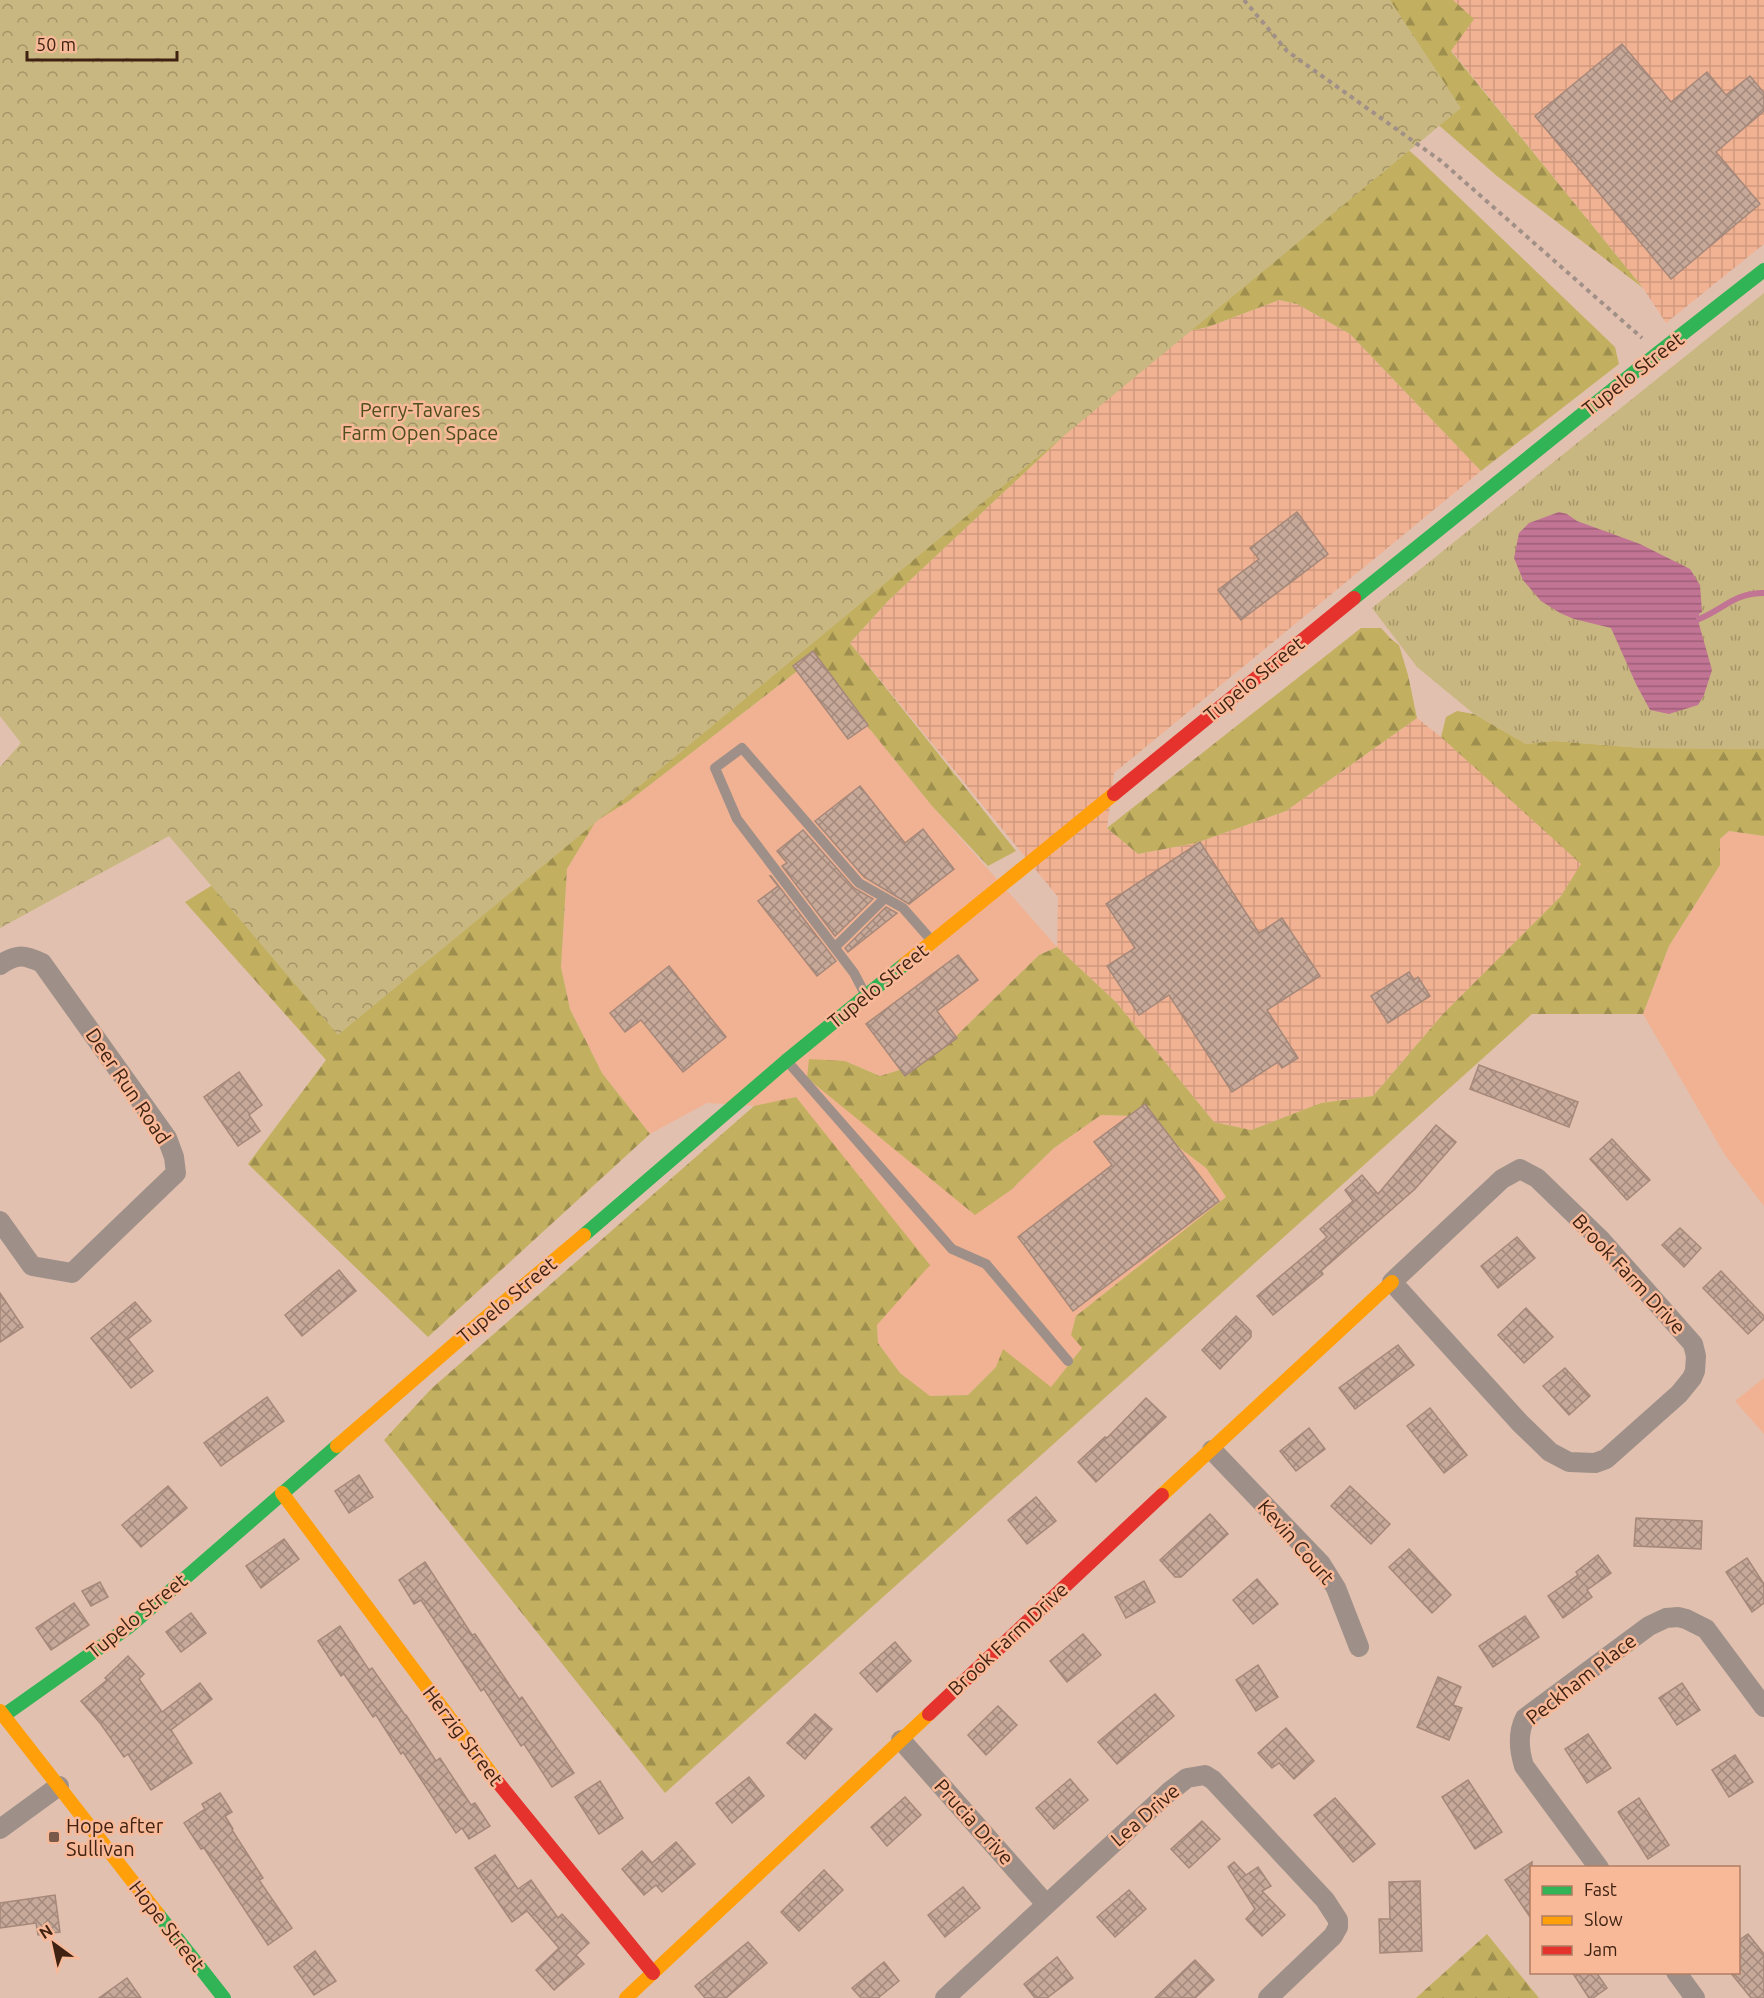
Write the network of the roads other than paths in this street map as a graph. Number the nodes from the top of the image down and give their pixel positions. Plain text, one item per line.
1 (1764, 270) edge
2 (885, 898) junction
3 (933, 941) junction
4 (835, 947) junction
5 (0, 965) edge
6 (866, 996) junction
7 (786, 1061) junction
8 (0, 1221) edge
9 (1392, 1282) junction
10 (1068, 1361) dead end
11 (1212, 1450) junction
12 (282, 1492) junction
13 (1359, 1647) dead end
14 (1764, 1707) edge
15 (1, 1715) edge
16 (901, 1740) junction
17 (59, 1786) junction
18 (0, 1829) edge
19 (1598, 1866) edge
20 (1046, 1904) junction
21 (653, 1973) junction
22 (1677, 1974) edge
23 (954, 1995) edge
24 (224, 1998) edge
25 (626, 1998) edge
26 (1268, 1998) edge
27 (1695, 1998) edge

1 - 3 main road, Tupelo Street
2 - 3 lane
2 - 4 lane
2 - 4 lane
3 - 6 main road, Tupelo Street
4 - 6 lane
5 - 8 street, Deer Run Road
6 - 7 main road, Tupelo Street
7 - 10 lane
7 - 12 main road, Tupelo Street
9 - 9 street, Brook Farm Drive
9 - 11 main road, Brook Farm Drive
11 - 13 street, Kevin Court
11 - 16 main road, Brook Farm Drive
12 - 15 main road, Tupelo Street
12 - 21 main road, Herzig Street
14 - 19 street, Peckham Place
15 - 17 main road, Hope Street
16 - 20 street, Prucia Drive
16 - 21 main road, Brook Farm Drive
17 - 18 street
17 - 24 main road, Hope Street
20 - 23 street, Lea Drive
20 - 26 street, Lea Drive
21 - 25 main road, Brook Farm Drive
22 - 27 street

